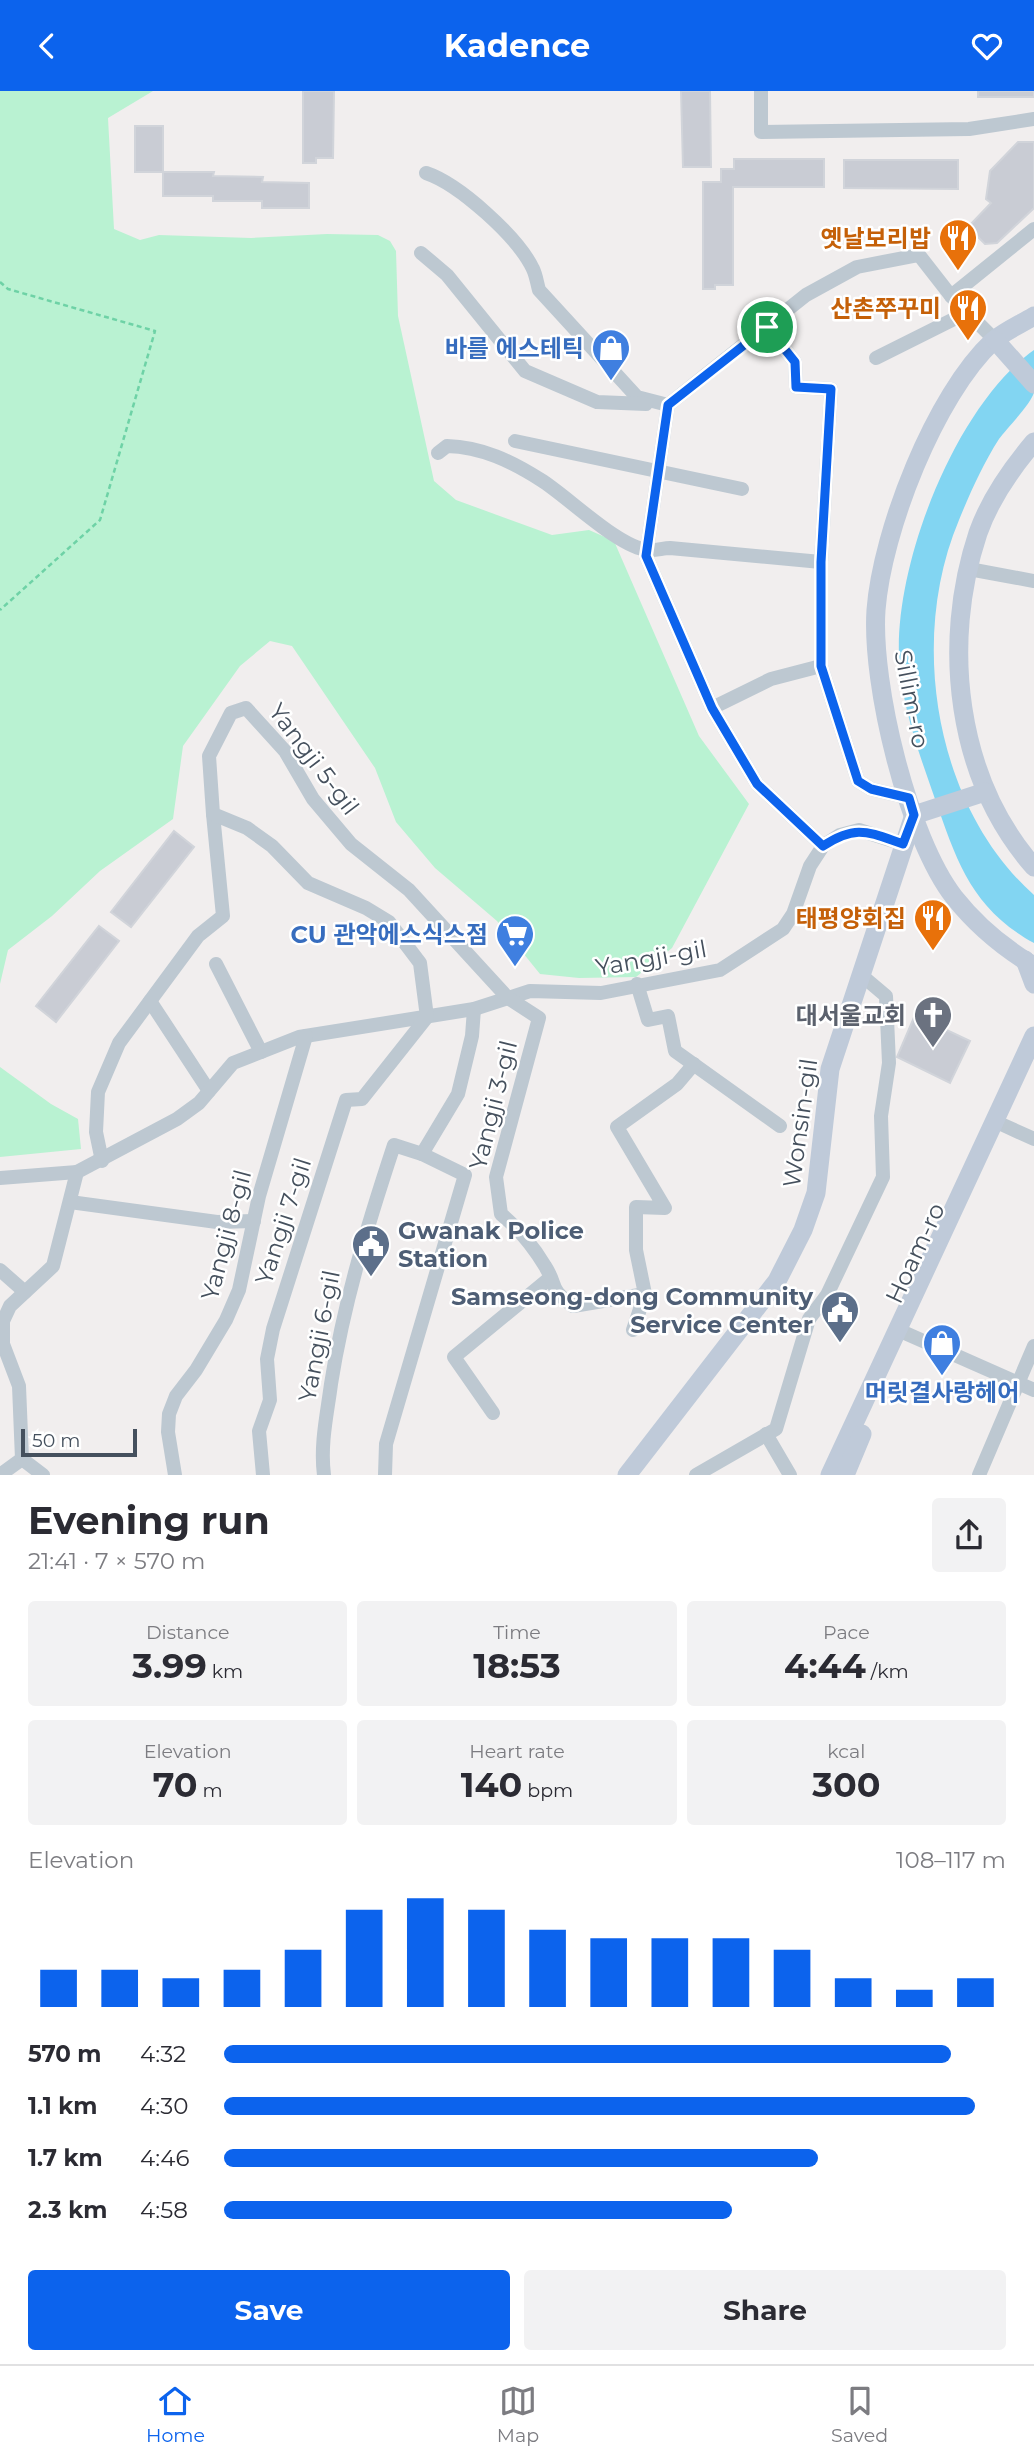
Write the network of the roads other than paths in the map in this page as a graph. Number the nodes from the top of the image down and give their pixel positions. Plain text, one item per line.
1 (761, 91) edge
2 (1034, 119) edge
3 (426, 173) dead end
4 (1034, 229) edge
5 (421, 253) dead end
6 (951, 296) junction
7 (968, 312) junction
8 (1034, 316) edge
9 (767, 327) junction
10 (995, 340) junction
11 (876, 358) dead end
12 (1034, 384) edge
13 (668, 405) junction
14 (515, 441) dead end
15 (1034, 442) edge
16 (439, 453) dead end
17 (658, 473) junction
18 (742, 489) dead end
19 (646, 550) junction
20 (821, 562) junction
21 (969, 569) junction
22 (1034, 581) edge
23 (821, 666) junction
24 (712, 708) junction
25 (985, 792) junction
26 (911, 806) junction
27 (213, 814) junction
28 (903, 844) junction
29 (823, 846) junction
30 (1034, 867) edge
31 (1030, 963) edge
32 (216, 964) dead end
33 (860, 974) junction
34 (637, 984) junction
35 (1034, 984) edge
36 (508, 997) junction
37 (150, 1001) junction
38 (474, 1009) junction
39 (427, 1017) junction
40 (306, 1036) junction
41 (1034, 1036) edge
42 (261, 1052) junction
43 (1034, 1053) edge
44 (694, 1064) junction
45 (209, 1091) junction
46 (1001, 1124) junction
47 (779, 1126) dead end
48 (1034, 1139) edge
49 (422, 1154) junction
50 (102, 1161) junction
51 (77, 1172) junction
52 (0, 1178) edge
53 (70, 1202) junction
54 (254, 1221) junction
55 (0, 1270) edge
56 (550, 1278) junction
57 (25, 1292) junction
58 (645, 1294) junction
59 (633, 1331) dead end
60 (905, 1333) junction
61 (1034, 1346) edge
62 (1018, 1383) junction
63 (1034, 1390) edge
64 (493, 1413) dead end
65 (766, 1434) junction
66 (22, 1459) junction
67 (0, 1475) edge
68 (43, 1475) edge
69 (175, 1475) edge
70 (263, 1475) edge
71 (324, 1475) edge
72 (385, 1475) edge
73 (626, 1475) edge
74 (696, 1475) edge
75 (790, 1475) edge
76 (830, 1475) edge
77 (845, 1475) edge
78 (979, 1475) edge

1 - 2 street
3 - 13 street
4 - 6 street
5 - 13 street
6 - 7 street
6 - 9 street
7 - 10 street
7 - 11 street
8 - 10 main road, Sillim-ro
9 - 13 street
9 - 20 street
10 - 12 main road, bridge
10 - 26 main road, Sillim-ro
13 - 17 street
14 - 17 street
15 - 21 main road, Sillim-ro, bridge
16 - 19 street
17 - 18 street
17 - 19 street
19 - 20 street
19 - 24 street
20 - 23 street
21 - 22 street
21 - 25 main road, Sillim-ro, bridge
23 - 24 street
23 - 26 street
24 - 29 street
25 - 26 main road, bridge
25 - 30 main road, Sillim-ro, bridge
26 - 28 main road, Wonsin-gil
26 - 31 main road, Sillim-ro
27 - 36 street, Yangji 5-gil
27 - 37 street
27 - 39 street
28 - 29 street
28 - 33 main road, Wonsin-gil
29 - 34 street, Yangji-gil
31 - 35 main road
32 - 42 street
33 - 65 street
33 - 73 main road, Wonsin-gil
34 - 36 street, Yangji-gil
34 - 44 street
36 - 38 street, Yangji-gil
36 - 56 street, Yangji 3-gil
37 - 45 street
37 - 50 street
38 - 39 street, Yangji-gil
38 - 49 street
39 - 40 street, Yangji-gil
39 - 70 street, Yangji 7-gil
40 - 42 street, Yangji-gil
40 - 54 street, Yangji 8-gil
41 - 76 main road
42 - 45 street, Yangji-gil
43 - 46 main road, Hoam-ro
44 - 47 street
44 - 58 street
45 - 50 street, Yangji-gil
46 - 48 street
46 - 60 main road, Hoam-ro
49 - 71 street, Yangji 6-gil
49 - 72 street
50 - 51 street, Yangji-gil
51 - 52 street, Yangji-gil
51 - 53 street
53 - 54 street
53 - 57 street
54 - 69 street, Yangji 8-gil
55 - 57 street
56 - 58 street, Yangji 3-gil
56 - 64 street
57 - 66 street
58 - 59 street
60 - 62 street
60 - 77 main road, Hoam-ro
61 - 62 street
62 - 63 street
62 - 78 street
65 - 74 street
65 - 75 street
66 - 67 street
66 - 68 street

